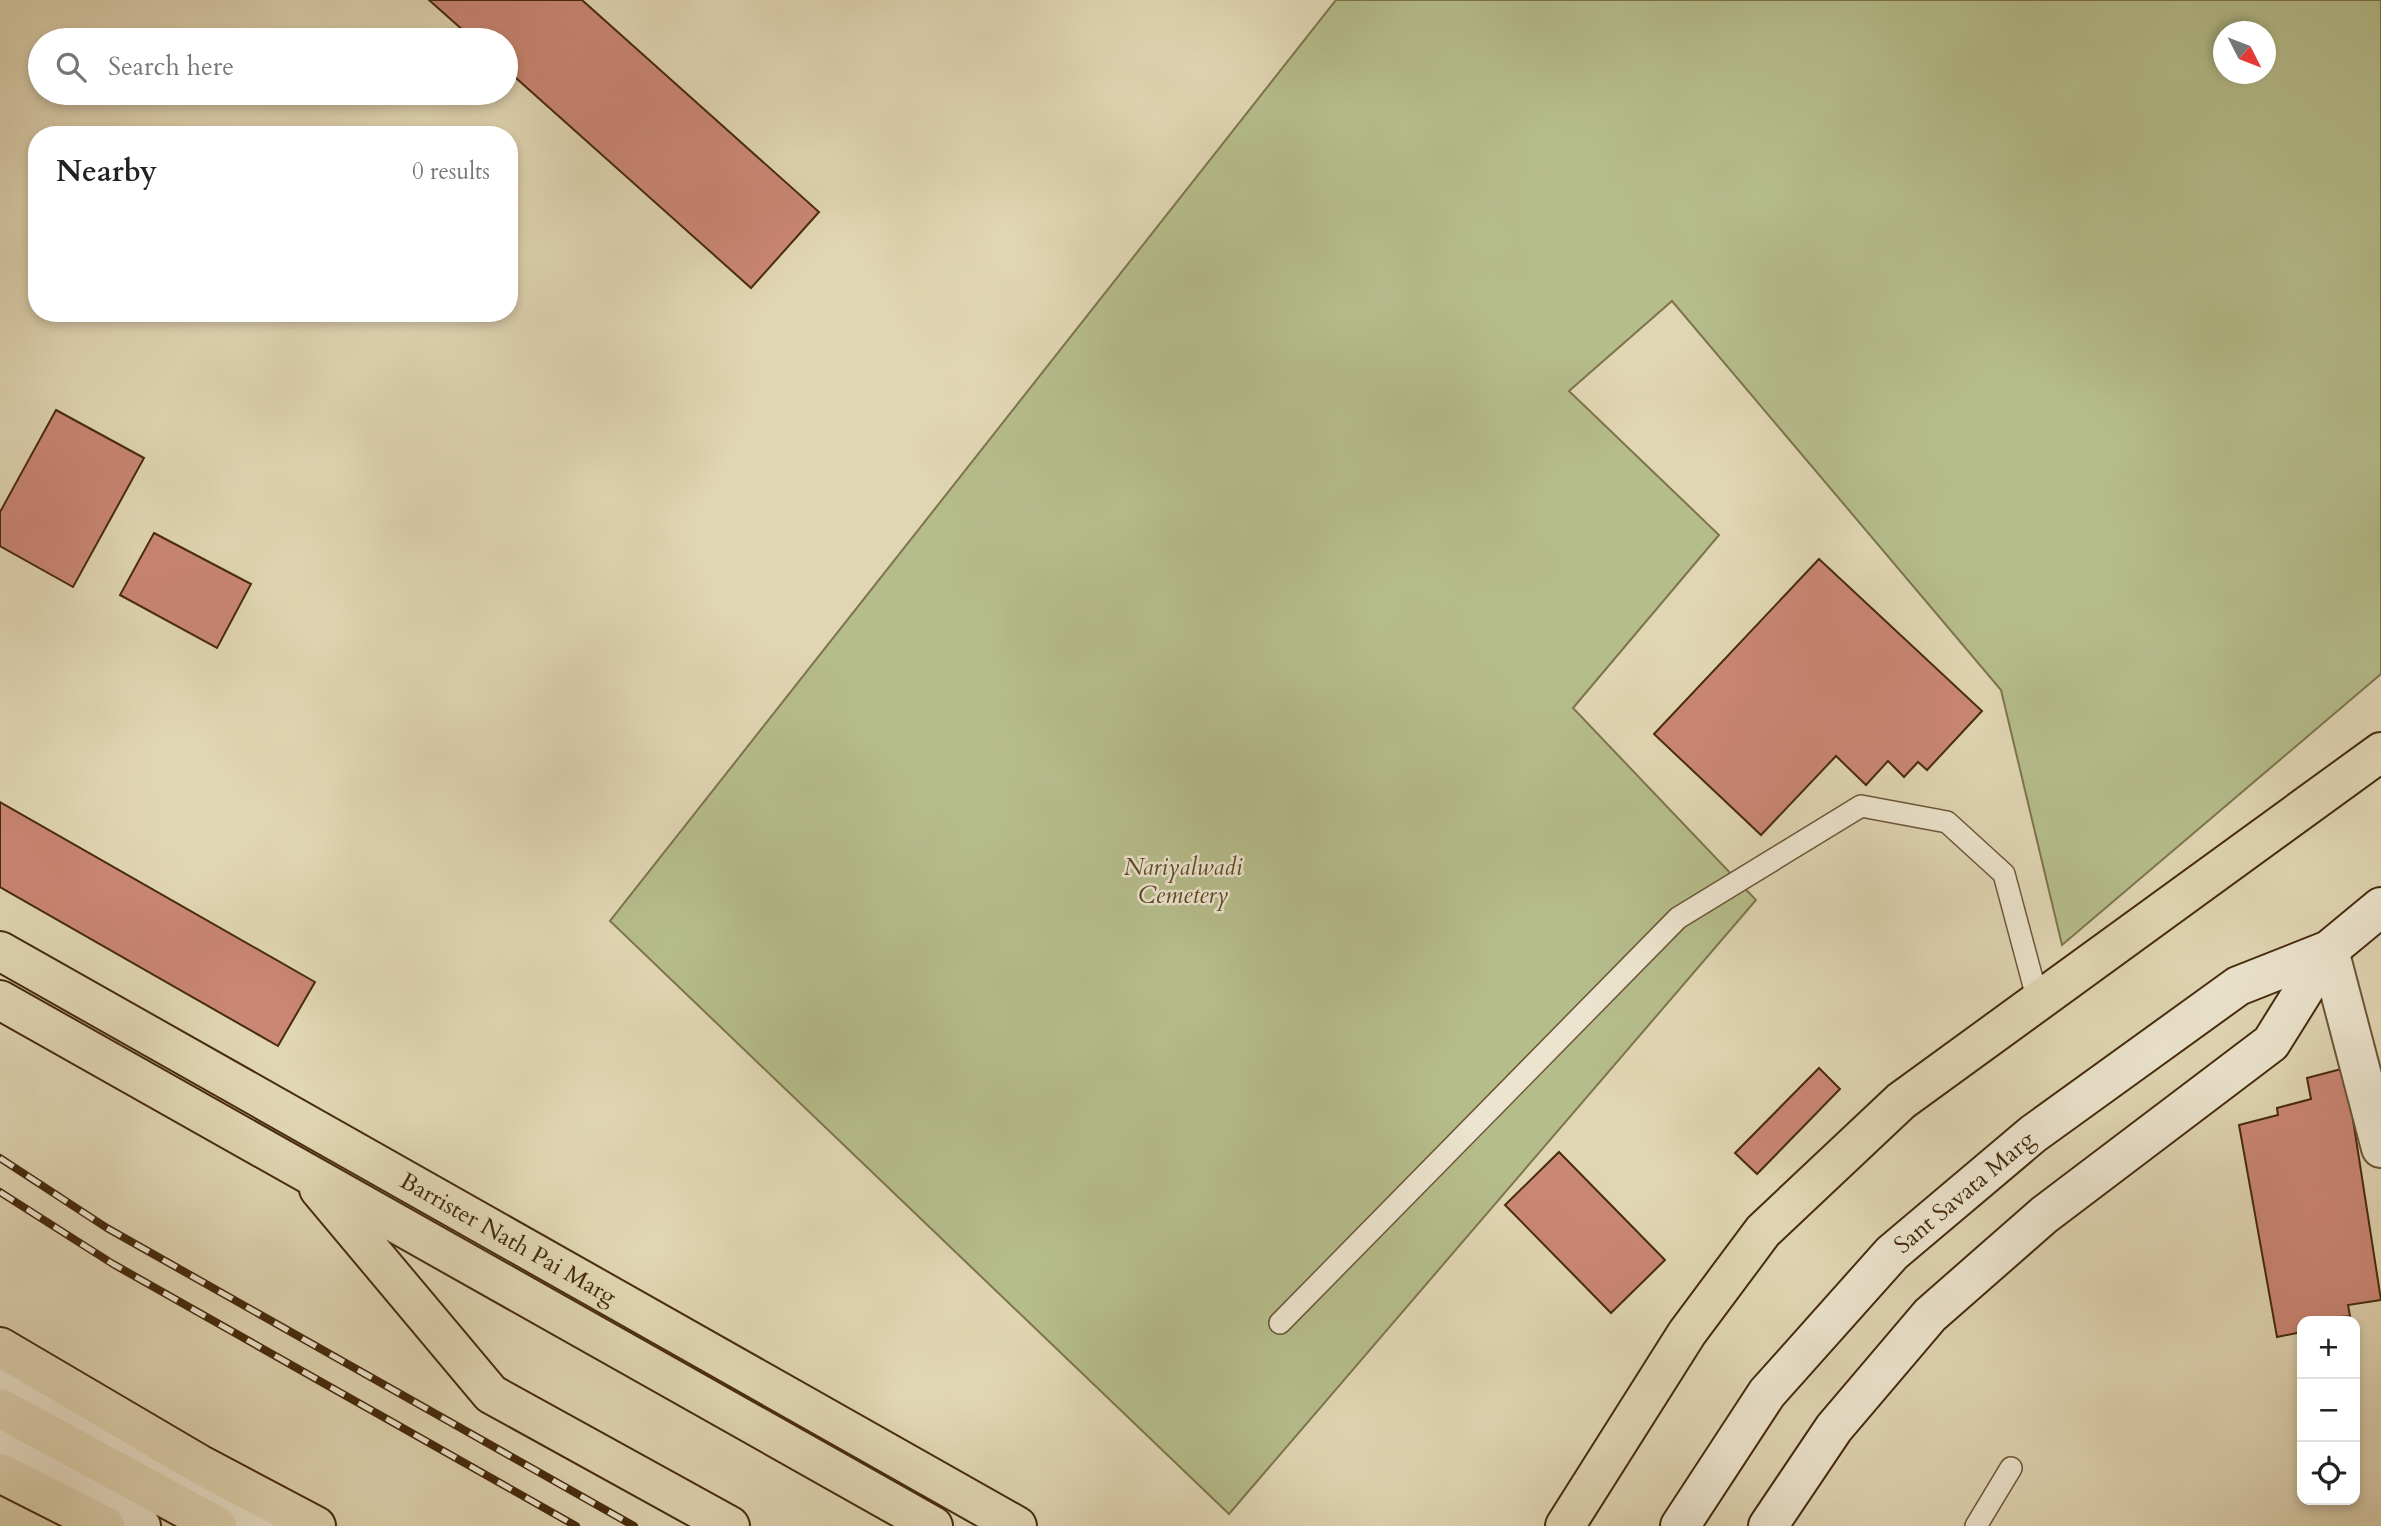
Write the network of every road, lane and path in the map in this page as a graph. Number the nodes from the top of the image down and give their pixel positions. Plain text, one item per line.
1 (2381, 752) edge
2 (2381, 907) edge
3 (2329, 950) junction
4 (0, 951) edge
5 (0, 1000) edge
6 (2038, 1001) junction
7 (2381, 1148) edge
8 (303, 1170) junction
9 (442, 1200) junction
10 (419, 1236) junction
11 (1280, 1323) dead end
12 (0, 1347) edge
13 (0, 1384) edge
14 (0, 1408) edge
15 (0, 1448) edge
16 (2011, 1468) dead end
17 (0, 1473) edge
18 (105, 1526) edge
19 (141, 1526) edge
20 (216, 1526) edge
21 (261, 1526) edge
22 (316, 1526) edge
23 (730, 1526) edge
24 (933, 1526) edge
25 (1017, 1526) edge
26 (1564, 1526) edge
27 (1681, 1526) edge
28 (1768, 1526) edge
29 (1976, 1526) edge

1 - 6 main road
2 - 3 street, Sant Savata Marg
3 - 7 street
3 - 27 street, Sant Savata Marg
3 - 28 street, Sant Savata Marg
4 - 9 main road, Barrister Nath Pai Marg
5 - 8 main road, Barrister Nath Pai Marg
6 - 11 lane
6 - 26 main road
8 - 10 main road, Barrister Nath Pai Marg
8 - 23 main road
9 - 10 main road
9 - 25 main road, Barrister Nath Pai Marg
10 - 24 main road, Barrister Nath Pai Marg
12 - 22 main road
13 - 21 street
14 - 20 main road
15 - 19 street
16 - 29 lane
17 - 18 main road

